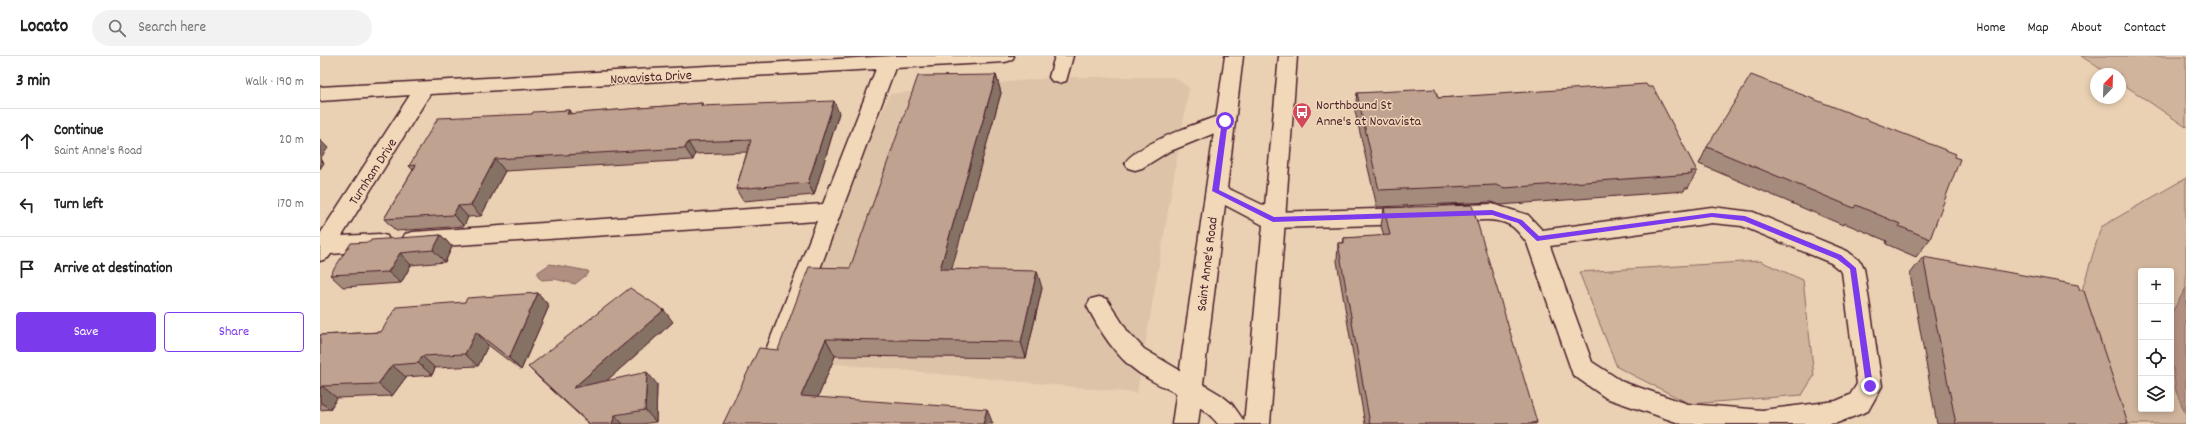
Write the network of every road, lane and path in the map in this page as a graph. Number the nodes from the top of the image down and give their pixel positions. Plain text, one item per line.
1 (690, 56) edge
2 (1005, 56) edge
3 (1064, 56) edge
4 (1234, 56) edge
5 (1288, 56) edge
6 (888, 63) junction
7 (679, 74) junction
8 (1059, 77) dead end
9 (424, 88) junction
10 (320, 94) edge
11 (1225, 121) junction
12 (1136, 163) dead end
13 (1216, 191) junction
14 (831, 212) junction
15 (1273, 220) junction
16 (1537, 239) junction
17 (321, 248) edge
18 (1099, 306) dead end
19 (776, 355) edge
20 (1190, 388) junction
21 (1185, 424) edge
22 (1233, 424) edge
23 (1256, 424) edge

1 - 7 main road
2 - 6 main road, Novavista Drive
3 - 8 main road
4 - 11 main road, Saint Anne's Road
5 - 15 main road
6 - 7 main road, Novavista Drive
6 - 14 main road
7 - 9 main road, Novavista Drive
9 - 10 main road, Novavista Drive
9 - 17 main road, Turnham Drive
11 - 12 main road
11 - 13 main road, Saint Anne's Road
13 - 15 main road
13 - 20 main road, Saint Anne's Road
14 - 17 main road
14 - 19 main road
15 - 16 main road
15 - 23 main road
16 - 16 main road
18 - 20 main road
20 - 21 main road, Saint Anne's Road
20 - 22 main road

